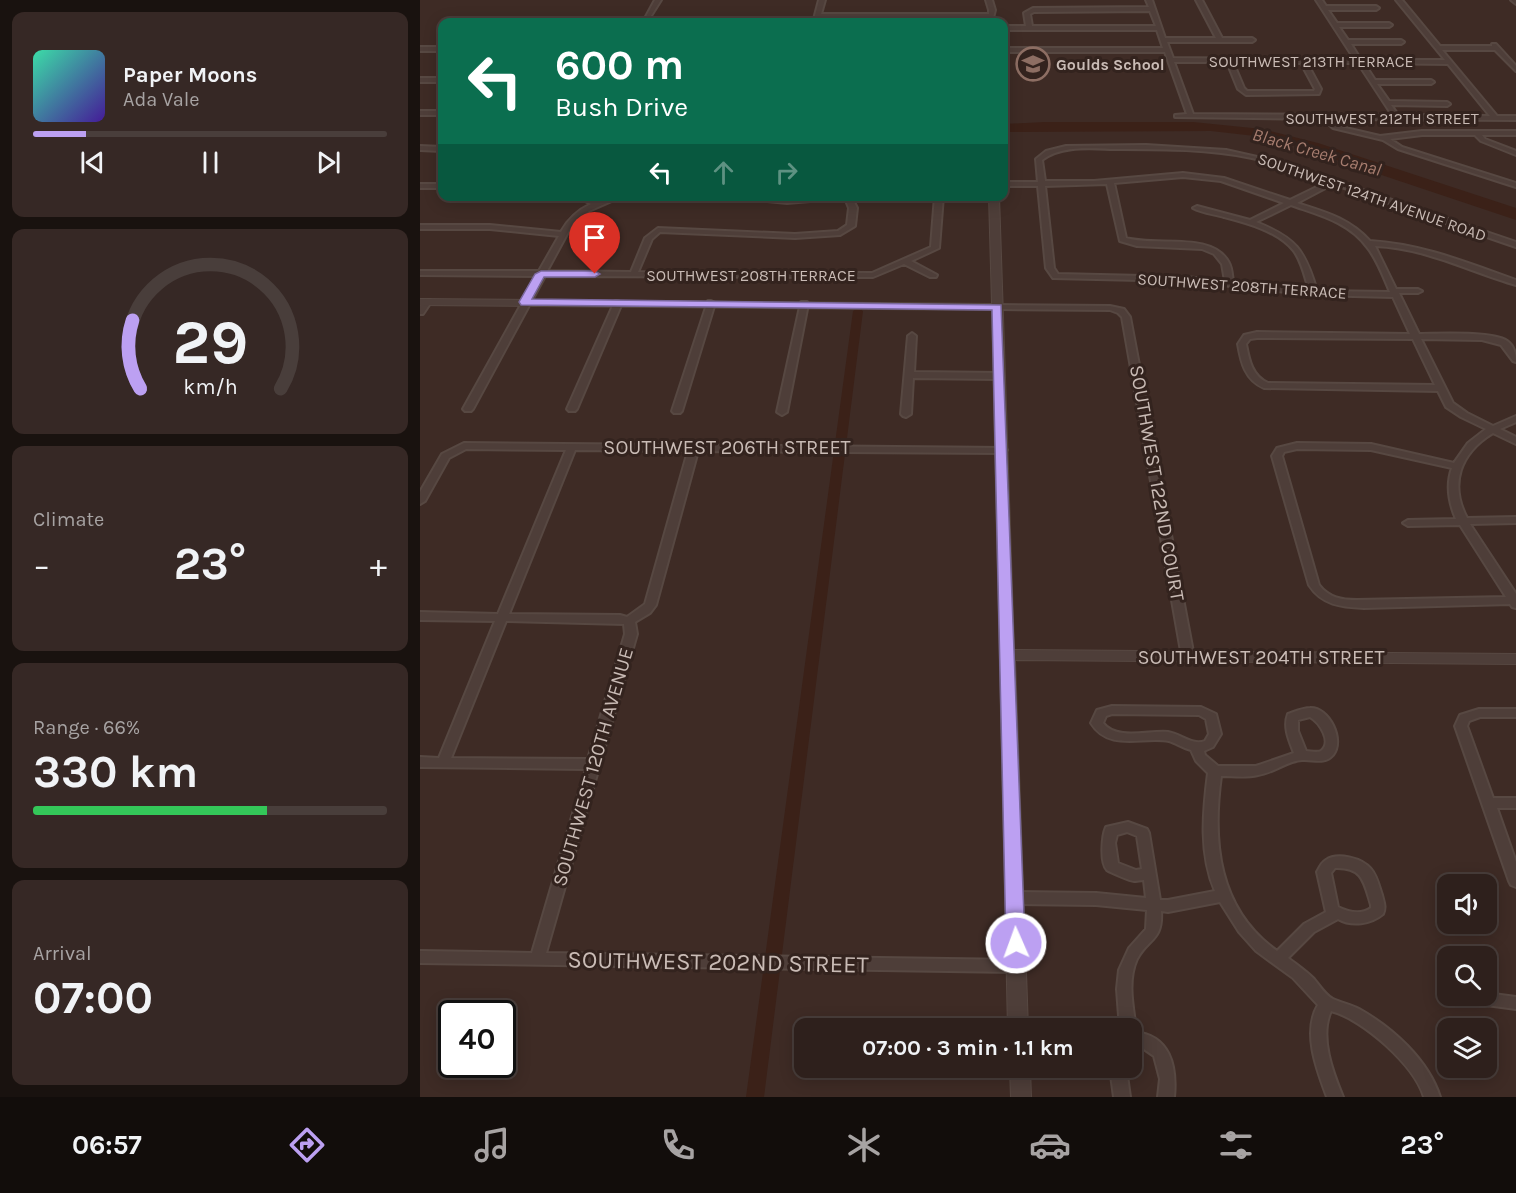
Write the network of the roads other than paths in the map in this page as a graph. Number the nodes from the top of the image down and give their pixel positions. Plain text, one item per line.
1 (658, 0) edge
2 (822, 0) edge
3 (983, 0) edge
4 (989, 0) edge
5 (1149, 0) edge
6 (1199, 0) edge
7 (1318, 0) edge
8 (1398, 0) edge
9 (1324, 8) junction
10 (1376, 8) dead end
11 (1152, 9) junction
12 (990, 17) edge
13 (647, 18) edge
14 (818, 18) edge
15 (932, 18) edge
16 (1335, 25) junction
17 (1389, 25) dead end
18 (1008, 28) edge
19 (1029, 28) junction
20 (1158, 28) junction
21 (1165, 40) junction
22 (1220, 40) junction
23 (1252, 40) dead end
24 (1491, 41) dead end
25 (1346, 42) junction
26 (1401, 42) dead end
27 (1439, 48) junction
28 (1497, 48) junction
29 (420, 49) edge
30 (438, 49) edge
31 (1008, 50) edge
32 (1168, 50) junction
33 (1171, 60) junction
34 (1229, 60) junction
35 (1303, 60) junction
36 (1360, 61) junction
37 (1450, 62) junction
38 (1516, 69) edge
39 (420, 80) edge
40 (438, 80) edge
41 (1374, 82) junction
42 (1431, 82) dead end
43 (1388, 103) junction
44 (1447, 104) dead end
45 (420, 113) edge
46 (438, 113) edge
47 (1190, 115) junction
48 (1177, 116) dead end
49 (1326, 117) junction
50 (1397, 118) junction
51 (1494, 118) junction
52 (1516, 118) edge
53 (1477, 133) junction
54 (1516, 133) edge
55 (1385, 138) junction
56 (420, 148) edge
57 (438, 149) edge
58 (1516, 153) edge
59 (1110, 182) junction
60 (1333, 182) junction
61 (1041, 183) junction
62 (1008, 184) edge
63 (1516, 185) edge
64 (420, 186) edge
65 (438, 186) edge
66 (590, 201) edge
67 (605, 201) edge
68 (850, 201) edge
69 (939, 201) edge
70 (994, 201) edge
71 (1293, 202) junction
72 (596, 204) junction
73 (1197, 208) dead end
74 (1249, 223) junction
75 (420, 227) edge
76 (563, 234) junction
77 (1369, 243) junction
78 (1516, 245) edge
79 (906, 262) junction
80 (420, 273) edge
81 (541, 274) junction
82 (633, 275) junction
83 (933, 275) dead end
84 (1229, 283) junction
85 (1516, 283) edge
86 (1418, 291) dead end
87 (1314, 293) junction
88 (1394, 293) junction
89 (423, 302) edge
90 (525, 302) junction
91 (618, 303) junction
92 (711, 303) junction
93 (804, 304) junction
94 (997, 307) junction
95 (420, 312) edge
96 (912, 336) dead end
97 (1415, 336) junction
98 (1516, 359) edge
99 (910, 375) junction
100 (1000, 375) junction
101 (1439, 388) junction
102 (468, 409) dead end
103 (572, 409) dead end
104 (677, 411) dead end
105 (782, 412) dead end
106 (906, 414) dead end
107 (1516, 419) edge
108 (1492, 430) junction
109 (1516, 441) edge
110 (572, 446) junction
111 (694, 447) junction
112 (1002, 450) junction
113 (1456, 466) junction
114 (420, 501) edge
115 (1463, 520) junction
116 (1516, 520) edge
117 (1408, 523) dead end
118 (1515, 601) edge
119 (420, 616) edge
120 (502, 617) junction
121 (629, 621) junction
122 (1006, 655) junction
123 (1188, 657) junction
124 (1516, 659) edge
125 (1516, 712) edge
126 (1196, 748) junction
127 (1301, 755) dead end
128 (420, 762) edge
129 (442, 762) junction
130 (594, 764) junction
131 (1215, 771) junction
132 (1488, 803) junction
133 (1516, 803) edge
134 (1149, 874) dead end
135 (1516, 881) edge
136 (1221, 896) junction
137 (1014, 898) junction
138 (1152, 906) junction
139 (1335, 914) junction
140 (420, 957) edge
141 (537, 959) junction
142 (1278, 959) junction
143 (1016, 966) junction
144 (1497, 1001) edge
145 (1516, 1003) edge
146 (1327, 1004) junction
147 (1018, 1018) edge
148 (1127, 1018) edge
149 (1142, 1040) edge
150 (1020, 1078) edge
151 (1119, 1078) edge
152 (1021, 1097) edge
153 (1122, 1097) edge
154 (1166, 1097) edge
155 (1335, 1097) edge
156 (1432, 1097) edge

1 - 13 street
2 - 14 street
3 - 12 street
4 - 12 street
5 - 11 street
6 - 22 street
7 - 9 street
8 - 27 street
9 - 10 street
9 - 16 street
11 - 19 street
11 - 20 street
12 - 15 street
16 - 17 street
16 - 25 street
18 - 19 street
19 - 20 street
20 - 21 street
21 - 22 street
21 - 32 street
22 - 23 street
24 - 28 street
25 - 26 street
25 - 36 street
27 - 28 street
27 - 37 street
28 - 38 street
29 - 30 street
31 - 32 street
32 - 33 street
33 - 34 street, SOUTHWEST 213TH TERRACE
33 - 47 street
34 - 35 street, SOUTHWEST 213TH TERRACE
34 - 35 street
35 - 36 street, SOUTHWEST 213TH TERRACE
36 - 37 street, SOUTHWEST 213TH TERRACE
36 - 41 street
37 - 51 street
39 - 40 street
41 - 42 street
41 - 43 street
43 - 44 street
43 - 50 street
45 - 46 street
47 - 48 street, SOUTHWEST 212TH STREET
47 - 49 street, SOUTHWEST 212TH STREET
49 - 50 street, SOUTHWEST 212TH STREET
49 - 55 street
50 - 51 street, SOUTHWEST 212TH STREET
51 - 52 street, SOUTHWEST 212TH STREET
53 - 54 street
53 - 55 street
53 - 58 street
55 - 63 street
56 - 57 street
59 - 61 street
59 - 71 street
59 - 84 street
60 - 61 street, SOUTHWEST 124TH AVENUE ROAD
60 - 71 street
60 - 78 street, SOUTHWEST 124TH AVENUE ROAD
61 - 62 street
61 - 84 street, SOUTHWEST 208TH TERRACE
64 - 65 street
66 - 72 street
67 - 72 street
68 - 82 street
69 - 79 street, SOUTHWEST 208TH TERRACE
70 - 94 street
71 - 74 street
71 - 77 street
72 - 76 street
73 - 74 street
74 - 87 street
75 - 76 street
76 - 81 street
77 - 85 street
77 - 88 street
79 - 82 street, SOUTHWEST 208TH TERRACE
79 - 83 street
80 - 81 street, SOUTHWEST 208TH TERRACE
81 - 82 street, SOUTHWEST 208TH TERRACE
81 - 90 street
84 - 87 street, SOUTHWEST 208TH TERRACE
86 - 88 street, SOUTHWEST 208TH TERRACE
87 - 88 street, SOUTHWEST 208TH TERRACE
88 - 97 street
89 - 90 street
89 - 95 street
90 - 91 street
90 - 102 street
91 - 92 street
91 - 103 street
92 - 93 street
92 - 104 street
93 - 94 street
93 - 105 street
94 - 100 street
94 - 123 street, SOUTHWEST 122ND COURT
96 - 99 street
97 - 98 street
97 - 101 street
97 - 101 street
99 - 100 street
99 - 106 street
100 - 112 street
101 - 108 street
107 - 108 street
108 - 109 street
108 - 113 street
110 - 111 street, SOUTHWEST 206TH STREET
110 - 114 street, SOUTHWEST 206TH STREET
110 - 120 street
111 - 112 street, SOUTHWEST 206TH STREET
111 - 121 street, SOUTHWEST 120TH AVENUE
112 - 122 street
113 - 115 street
113 - 118 street
115 - 116 street
115 - 117 street
115 - 118 street
119 - 120 street
120 - 121 street
120 - 129 street
121 - 130 street, SOUTHWEST 120TH AVENUE
122 - 123 street, SOUTHWEST 204TH STREET
122 - 137 street
123 - 124 street, SOUTHWEST 204TH STREET
125 - 132 street
126 - 126 street
126 - 131 street
127 - 131 street
128 - 129 street
129 - 130 street
130 - 141 street, SOUTHWEST 120TH AVENUE
131 - 136 street
132 - 133 street
132 - 135 street
134 - 138 street
136 - 138 street
136 - 142 street
137 - 138 street
137 - 143 street
138 - 148 street
139 - 139 street
139 - 142 street
140 - 141 street, SOUTHWEST 202ND STREET
141 - 143 street, SOUTHWEST 202ND STREET
142 - 146 street
143 - 147 street
144 - 145 street
146 - 155 street
146 - 156 street
149 - 154 street
150 - 152 street
151 - 153 street

